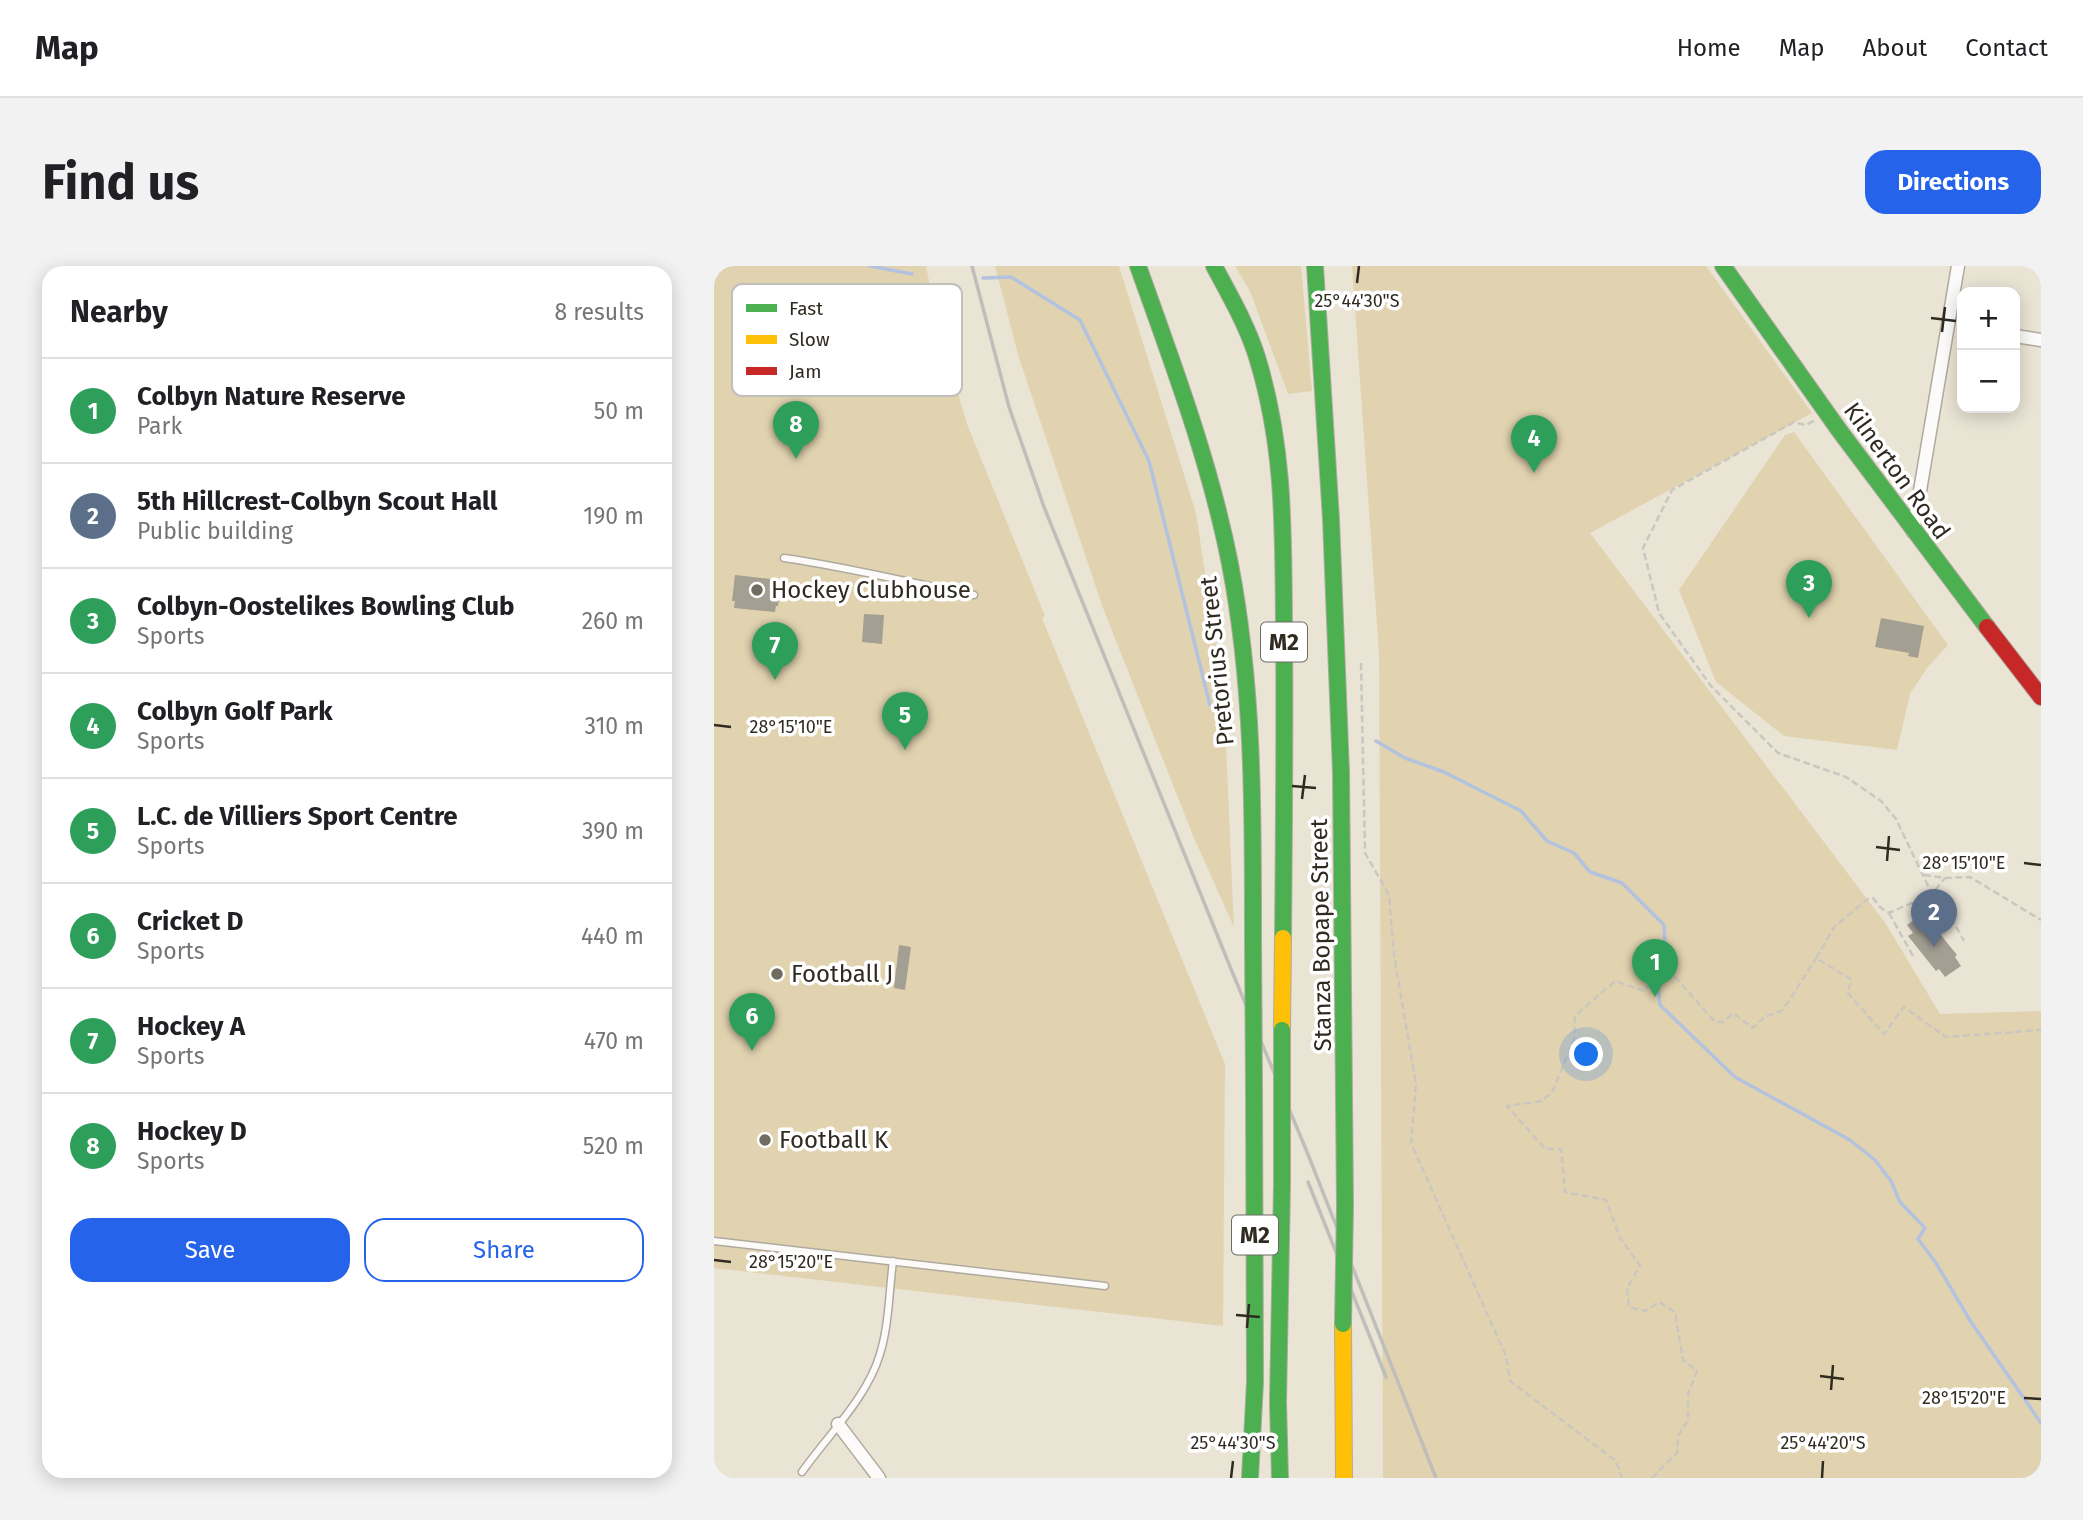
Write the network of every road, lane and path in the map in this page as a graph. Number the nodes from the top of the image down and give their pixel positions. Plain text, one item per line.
1 (1138, 266) edge
2 (1214, 266) edge
3 (1315, 266) edge
4 (1723, 266) edge
5 (1958, 266) edge
6 (1948, 325) junction
7 (1957, 326) edge
8 (2020, 337) edge
9 (2041, 340) edge
10 (1805, 425) dead end
11 (1913, 532) junction
12 (783, 558) dead end
13 (974, 594) dead end
14 (1361, 663) dead end
15 (2041, 697) edge
16 (1924, 875) junction
17 (1945, 878) junction
18 (1934, 892) junction
19 (1889, 913) junction
20 (2041, 920) edge
21 (1964, 941) dead end
22 (1913, 956) dead end
23 (1816, 958) junction
24 (2041, 1030) edge
25 (714, 1241) edge
26 (893, 1261) junction
27 (1105, 1286) dead end
28 (1255, 1382) junction
29 (838, 1424) junction
30 (802, 1472) dead end
31 (879, 1478) edge
32 (1250, 1478) edge
33 (1257, 1478) edge
34 (1280, 1478) edge
35 (1344, 1478) edge
36 (1622, 1478) edge
37 (1652, 1478) edge

1 - 28 main road, Pretorius Street / M2, bridge
2 - 34 main road, M2, bridge
3 - 35 main road, Stanza Bopape Street, bridge
4 - 11 main road, Kilnerton Road
5 - 6 street
6 - 7 street
6 - 11 street
8 - 9 street
10 - 16 path
11 - 15 main road, Kilnerton Road
12 - 13 lane
14 - 36 path
16 - 17 path
16 - 18 path
17 - 18 path
17 - 20 path
18 - 19 path
18 - 21 path
19 - 22 path
19 - 23 path
23 - 24 path
23 - 37 path
25 - 26 lane
26 - 27 lane
26 - 29 lane
28 - 32 main road
28 - 33 main road, M2
29 - 30 lane
29 - 31 street

